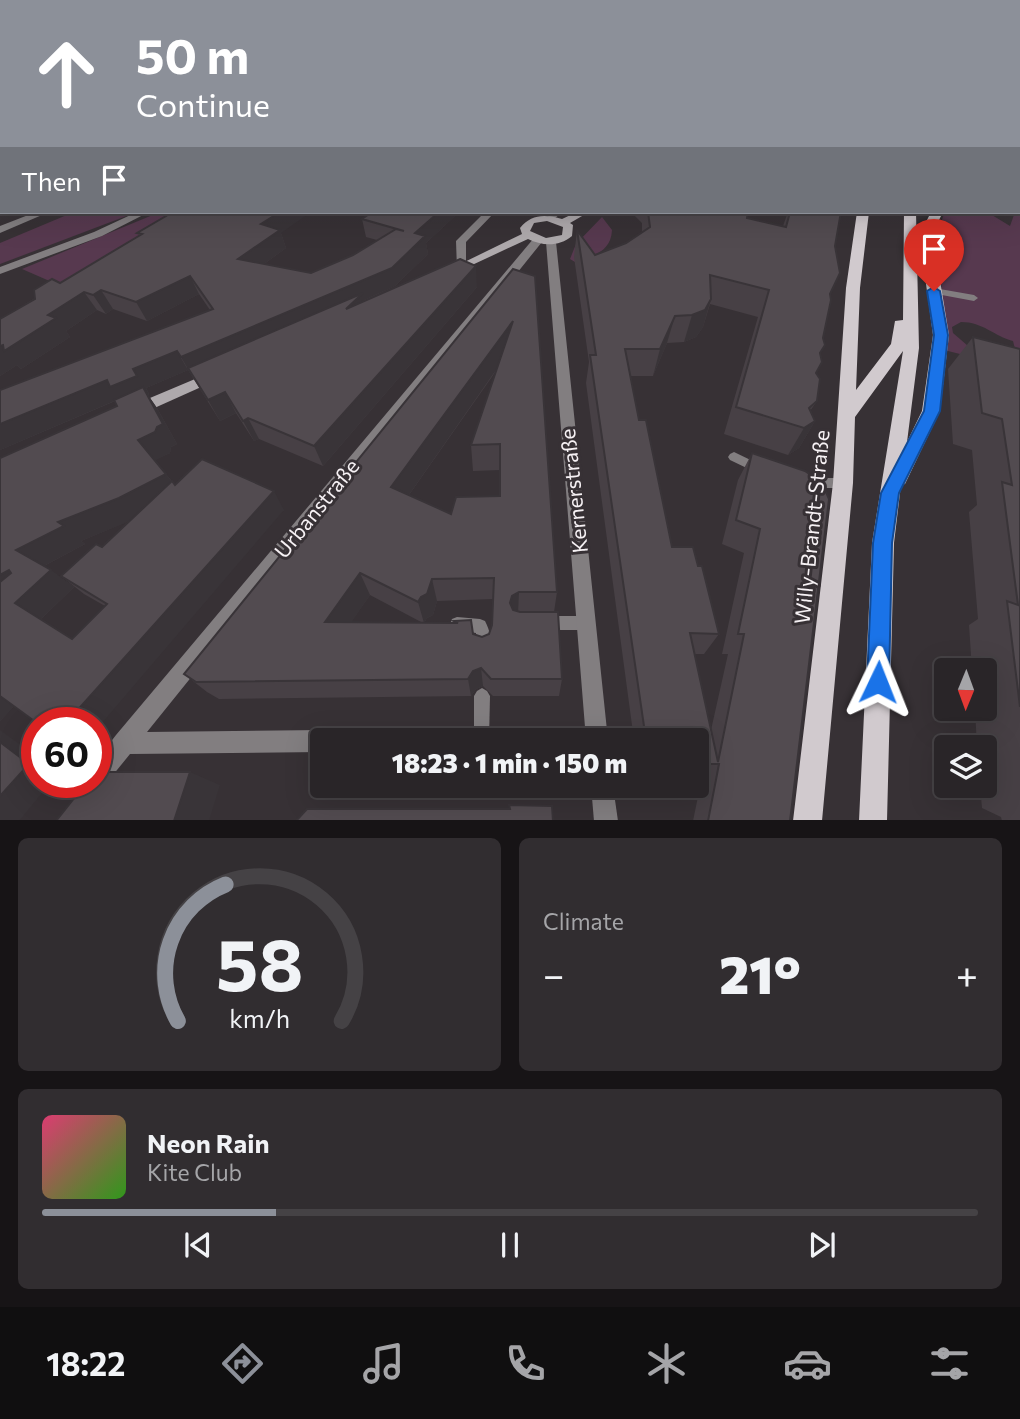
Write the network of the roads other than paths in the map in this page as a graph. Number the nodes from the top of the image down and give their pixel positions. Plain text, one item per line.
1 (39, 214) edge
2 (140, 214) edge
3 (488, 214) edge
4 (580, 214) edge
5 (863, 214) edge
6 (901, 214) edge
7 (911, 214) edge
8 (936, 214) edge
9 (549, 215) edge
10 (564, 222) junction
11 (0, 230) edge
12 (539, 239) junction
13 (930, 262) junction
14 (461, 267) junction
15 (0, 271) edge
16 (436, 278) edge
17 (934, 291) junction
18 (909, 296) junction
19 (974, 298) dead end
20 (222, 372) edge
21 (848, 414) junction
22 (121, 416) edge
23 (734, 457) dead end
24 (773, 475) edge
25 (798, 481) edge
26 (843, 483) junction
27 (890, 493) junction
28 (533, 623) edge
29 (586, 623) junction
30 (445, 625) edge
31 (483, 647) edge
32 (482, 696) edge
33 (482, 728) edge
34 (596, 728) edge
35 (310, 741) edge
36 (124, 743) junction
37 (112, 758) edge
38 (603, 798) edge
39 (606, 820) edge
40 (807, 820) edge
41 (873, 820) edge

1 - 11 street
2 - 15 street
3 - 14 street
4 - 10 street
5 - 21 main road
6 - 21 main road, Willy-Brandt-Straße
7 - 18 main road
8 - 13 main road
9 - 10 street
9 - 12 street
10 - 12 street
12 - 14 street
12 - 29 street, Kernerstraße
12 - 36 street, Urbanstraße
13 - 17 main road
13 - 18 main road
14 - 16 street
17 - 19 lane
17 - 27 main road
18 - 27 main road
20 - 22 street
21 - 26 main road, Willy-Brandt-Straße
23 - 24 lane
25 - 26 lane
26 - 40 main road, Willy-Brandt-Straße
27 - 41 main road
28 - 29 lane
29 - 34 street, Kernerstraße
30 - 31 lane
32 - 33 lane
35 - 36 street
36 - 37 street, Urbanstraße
38 - 39 street

